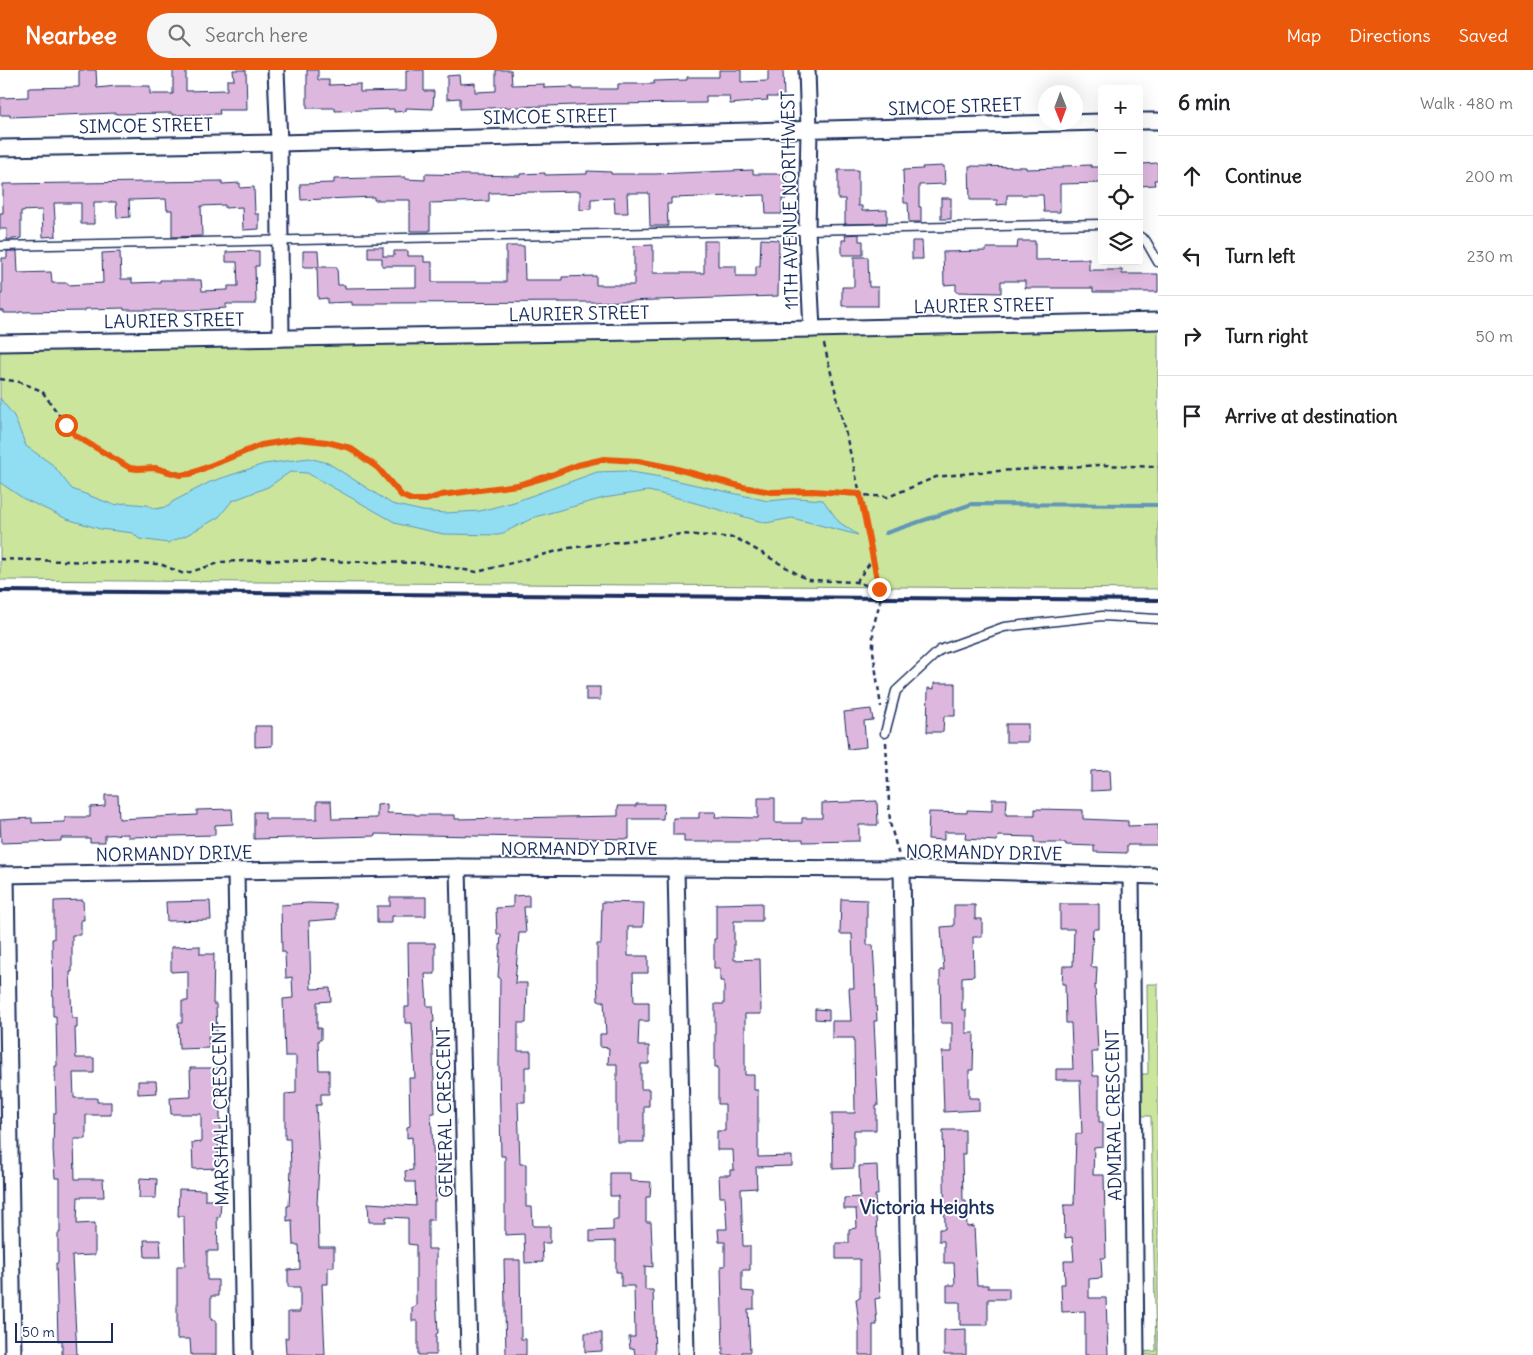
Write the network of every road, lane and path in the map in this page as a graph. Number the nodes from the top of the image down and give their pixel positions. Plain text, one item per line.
1 (276, 70) edge
2 (807, 70) edge
3 (1143, 121) edge
4 (1158, 121) edge
5 (1098, 122) edge
6 (808, 130) junction
7 (279, 142) junction
8 (0, 148) edge
9 (1098, 224) edge
10 (807, 230) junction
11 (1143, 239) edge
12 (279, 240) junction
13 (0, 246) edge
14 (1158, 262) edge
15 (1158, 321) edge
16 (812, 329) junction
17 (281, 338) junction
18 (0, 343) edge
19 (824, 344) dead end
20 (0, 379) edge
21 (1158, 467) edge
22 (860, 494) junction
23 (0, 559) edge
24 (874, 559) junction
25 (856, 582) junction
26 (879, 589) junction
27 (1158, 619) edge
28 (885, 733) junction
29 (458, 868) junction
30 (676, 868) junction
31 (902, 869) junction
32 (236, 872) junction
33 (3, 875) edge
34 (1131, 875) junction
35 (1158, 876) edge
36 (13, 1355) edge
37 (244, 1355) edge
38 (469, 1355) edge
39 (686, 1355) edge
40 (910, 1355) edge
41 (1136, 1355) edge

1 - 7 street
2 - 6 street, 11TH AVENUE NORTHWEST
3 - 4 street
5 - 6 street, SIMCOE STREET
6 - 7 street, SIMCOE STREET
6 - 10 street, 11TH AVENUE NORTHWEST
7 - 8 street, SIMCOE STREET
7 - 12 street
9 - 10 lane
10 - 12 lane
10 - 16 street, 11TH AVENUE NORTHWEST
11 - 14 lane
12 - 13 lane
12 - 17 street
15 - 16 street, LAURIER STREET
16 - 17 street, LAURIER STREET
17 - 18 street, LAURIER STREET
19 - 22 path
20 - 22 path
21 - 22 path
22 - 24 path
23 - 25 path
24 - 25 path
24 - 26 path
25 - 26 path
26 - 28 path
27 - 28 lane
28 - 31 path
29 - 30 street, NORMANDY DRIVE
29 - 32 street, NORMANDY DRIVE
29 - 38 street, GENERAL CRESCENT
30 - 31 street, NORMANDY DRIVE
30 - 39 street
31 - 34 street, NORMANDY DRIVE
31 - 40 street
32 - 33 street, NORMANDY DRIVE
32 - 37 street, MARSHALL CRESCENT
33 - 36 street
34 - 35 street, NORMANDY DRIVE
34 - 41 street, ADMIRAL CRESCENT

